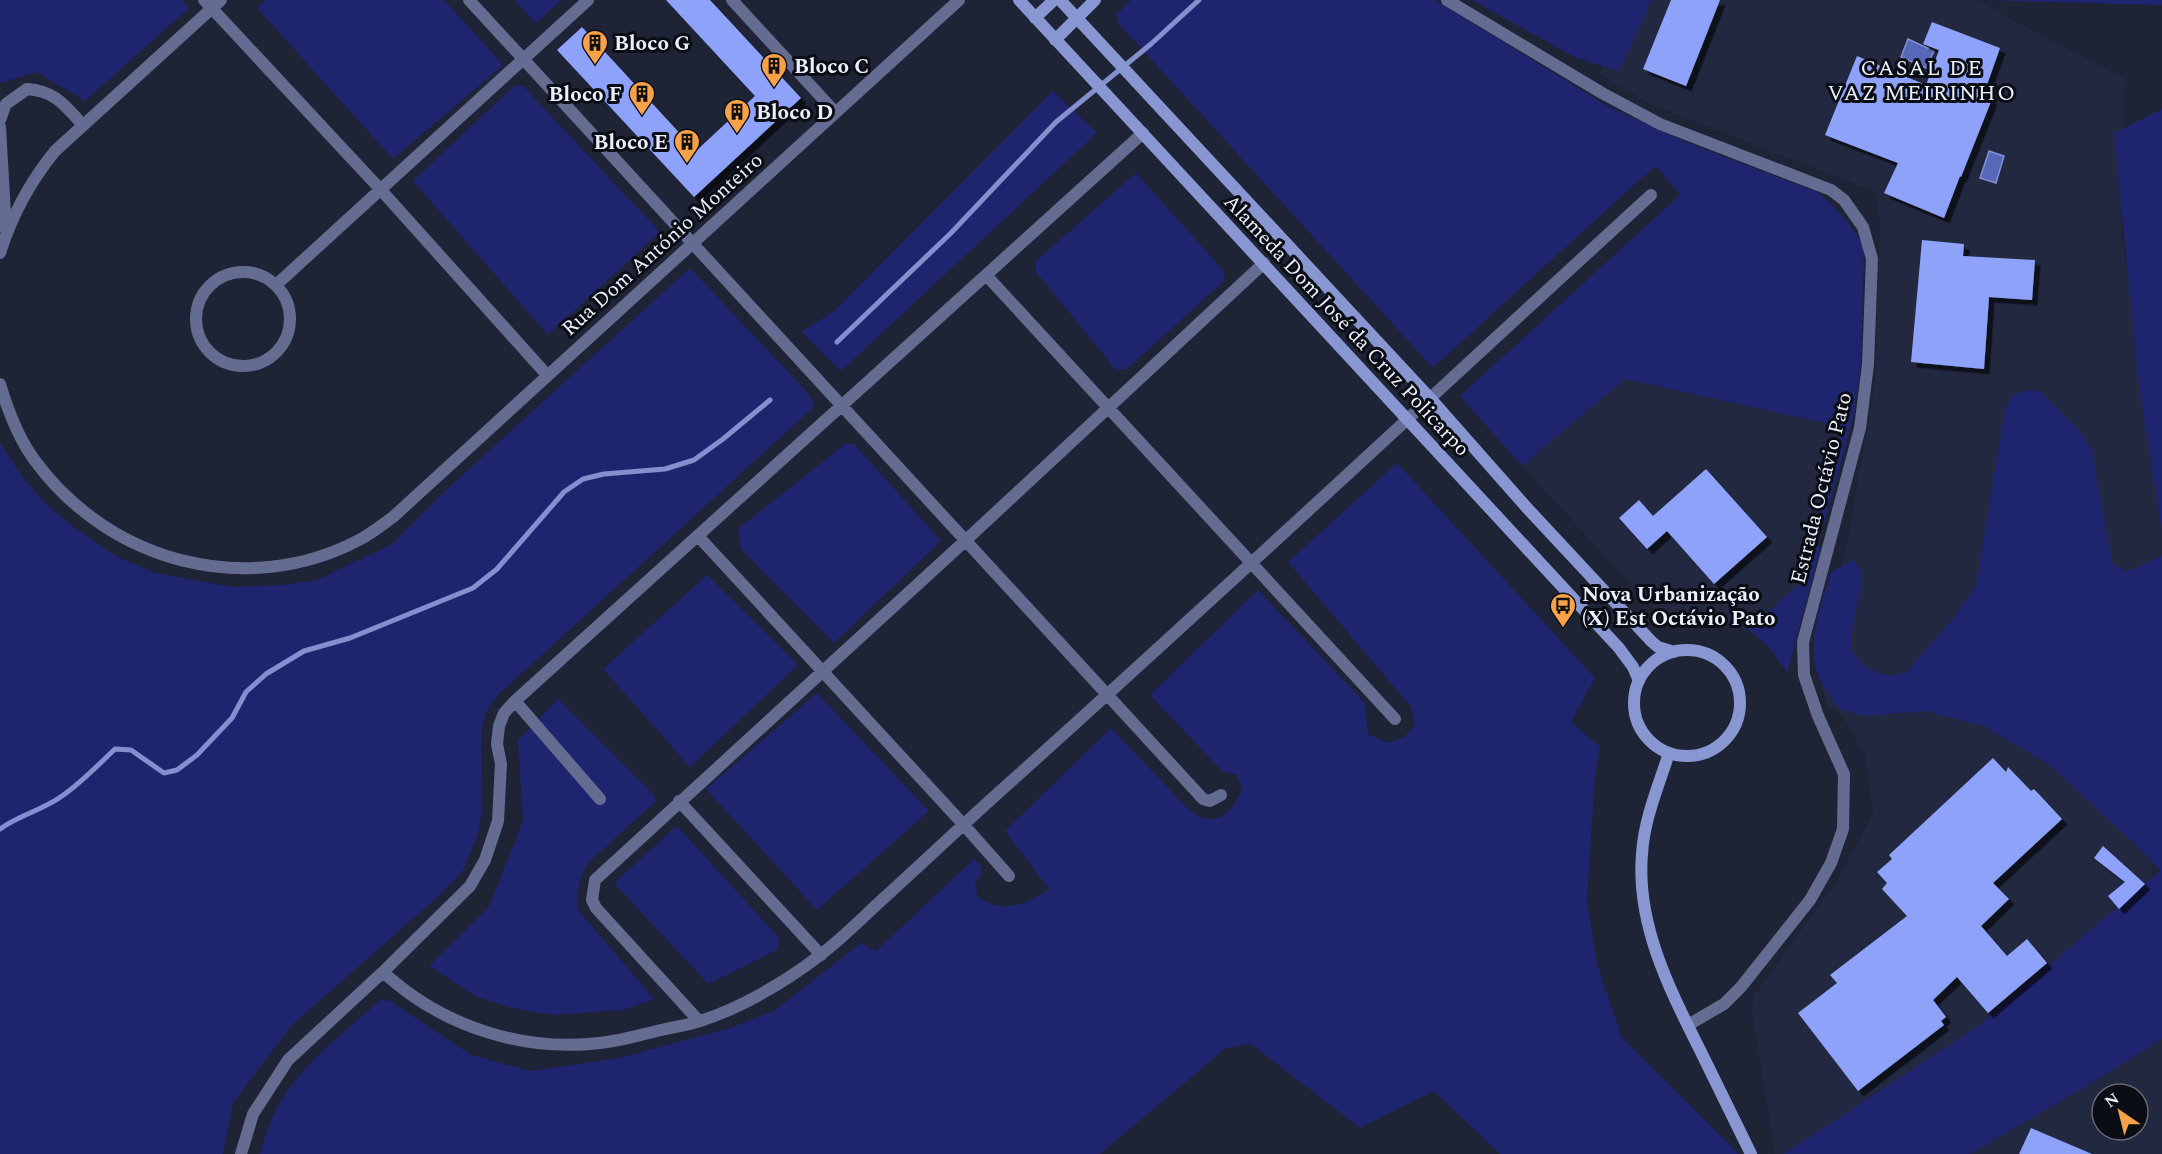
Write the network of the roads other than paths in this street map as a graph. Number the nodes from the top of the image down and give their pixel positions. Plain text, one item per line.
1 (469, 0) edge
2 (588, 0) edge
3 (732, 0) edge
4 (959, 0) edge
5 (1018, 0) edge
6 (1054, 0) edge
7 (1060, 0) edge
8 (1095, 0) edge
9 (1447, 0) edge
10 (212, 3) edge
11 (1035, 18) junction
12 (1076, 18) junction
13 (1055, 39) junction
14 (523, 59) junction
15 (835, 112) junction
16 (0, 120) edge
17 (86, 122) junction
18 (0, 127) edge
19 (1143, 133) junction
20 (381, 190) junction
21 (1651, 195) dead end
22 (6, 235) junction
23 (692, 243) junction
24 (0, 253) edge
25 (1264, 263) junction
26 (986, 275) junction
27 (276, 285) junction
28 (547, 375) junction
29 (0, 384) edge
30 (1430, 398) junction
31 (842, 406) junction
32 (1108, 408) junction
33 (1408, 419) junction
34 (698, 536) junction
35 (965, 541) junction
36 (1251, 564) junction
37 (1674, 652) junction
38 (822, 671) junction
39 (1639, 681) junction
40 (1107, 696) junction
41 (515, 701) junction
42 (1395, 719) dead end
43 (1669, 753) junction
44 (1221, 795) dead end
45 (600, 799) dead end
46 (679, 801) junction
47 (963, 824) junction
48 (1009, 876) dead end
49 (821, 955) junction
50 (383, 972) junction
51 (699, 1021) junction
52 (1688, 1025) junction
53 (241, 1154) edge
54 (1751, 1154) edge

1 - 14 street
2 - 14 street
3 - 15 street
4 - 15 street, Rua Dom António Monteiro
5 - 11 street, Alameda Dom José da Cruz Policarpo
6 - 11 street
7 - 12 street, Alameda Dom José da Cruz Policarpo
8 - 12 street
9 - 52 street, Estrada Octávio Pato
10 - 17 street
10 - 20 street
11 - 13 street, Alameda Dom José da Cruz Policarpo
12 - 13 street
12 - 30 street, Alameda Dom José da Cruz Policarpo
13 - 19 street, Alameda Dom José da Cruz Policarpo
14 - 20 street
14 - 23 street
15 - 23 street, Rua Dom António Monteiro
16 - 17 street
17 - 22 street
18 - 22 street
19 - 25 street, Alameda Dom José da Cruz Policarpo
19 - 26 street
20 - 27 street
20 - 28 street
21 - 30 street
22 - 24 street
23 - 28 street, Rua Dom António Monteiro
23 - 31 street
25 - 32 street
25 - 33 street, Alameda Dom José da Cruz Policarpo
26 - 31 street
26 - 32 street
27 - 27 street
28 - 29 street, Rua Dom António Monteiro
30 - 33 street
30 - 37 street, Alameda Dom José da Cruz Policarpo
31 - 34 street
31 - 35 street
32 - 35 street
32 - 36 street
33 - 36 street
33 - 39 street, Alameda Dom José da Cruz Policarpo
34 - 38 street
34 - 41 street
35 - 38 street
35 - 40 street
36 - 40 street
36 - 42 street
37 - 39 street
37 - 43 street
38 - 46 street
38 - 47 street
39 - 43 street
40 - 44 street
40 - 47 street
41 - 45 street
41 - 50 street
43 - 52 street
46 - 49 street
46 - 51 street
47 - 48 street
47 - 49 street
49 - 51 street
50 - 51 street
50 - 53 street
52 - 54 street

